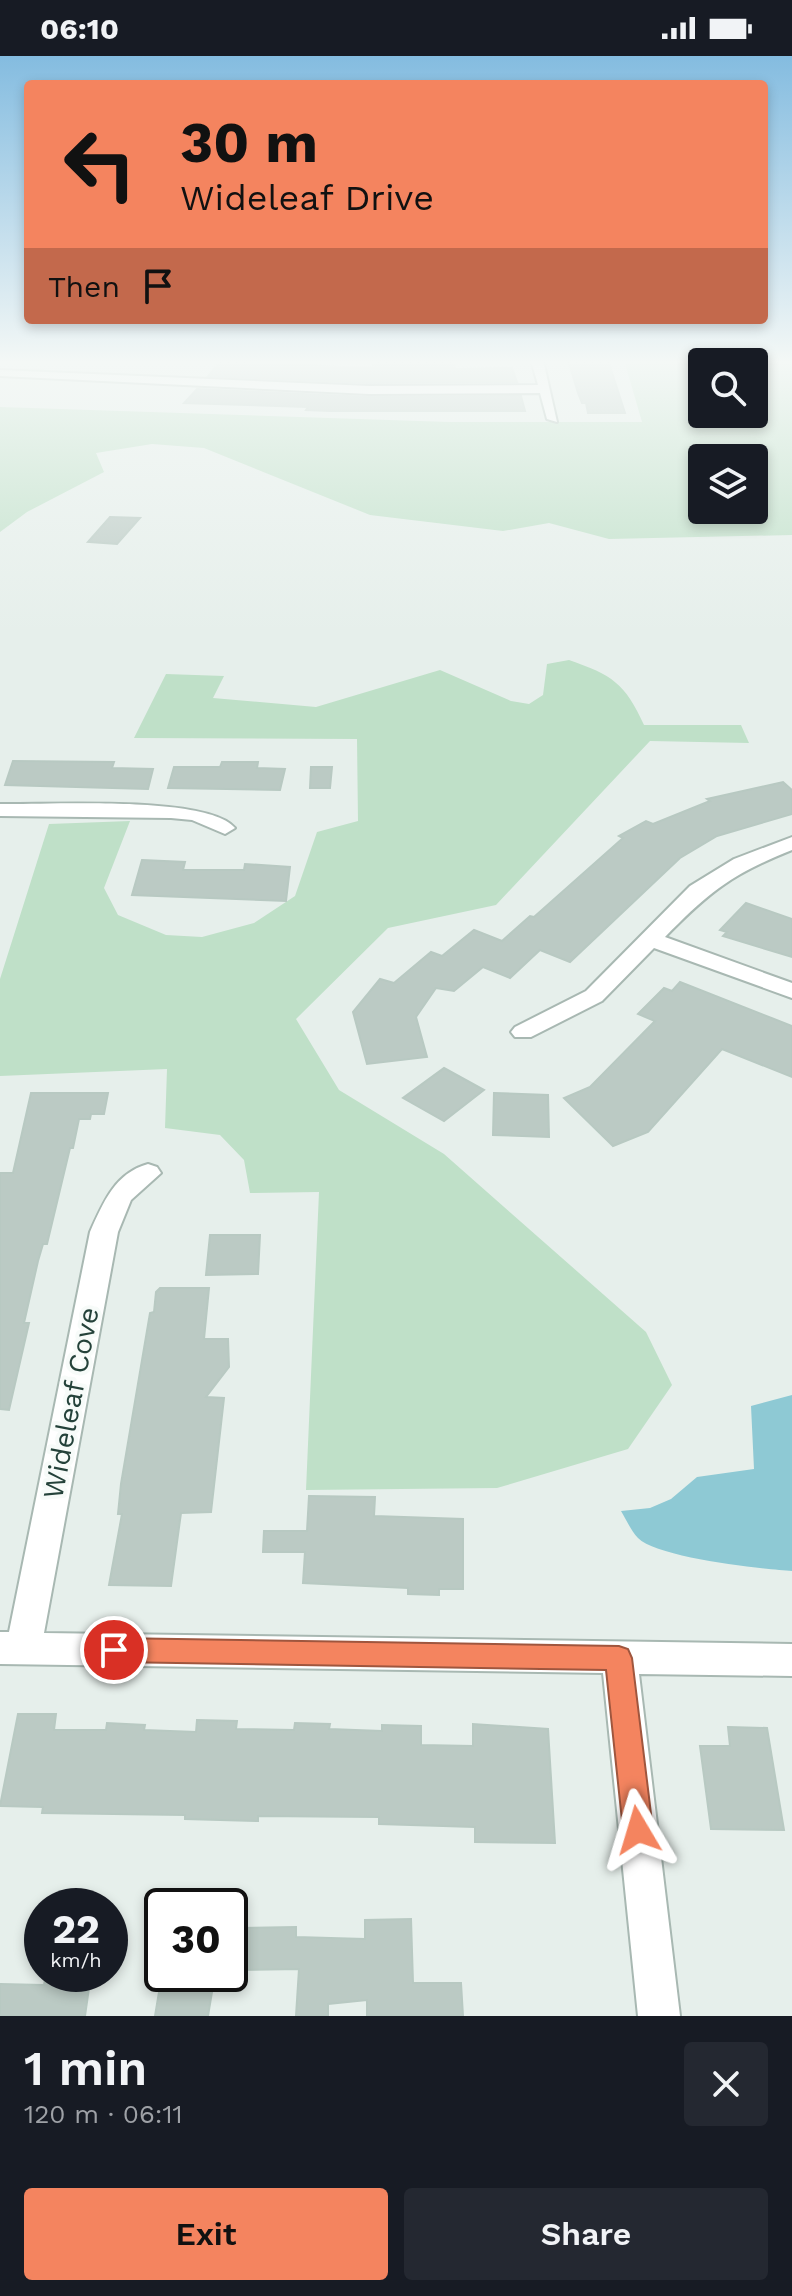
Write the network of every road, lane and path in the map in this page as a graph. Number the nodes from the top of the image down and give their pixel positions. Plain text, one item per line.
1 (0, 810) edge
2 (225, 828) dead end
3 (792, 843) edge
4 (651, 939) junction
5 (792, 991) edge
6 (523, 1032) dead end
7 (148, 1173) dead end
8 (11, 1648) edge
9 (619, 1658) junction
10 (792, 1660) edge
11 (659, 2016) edge

1 - 2 street
3 - 4 street
4 - 5 street
4 - 6 street
7 - 8 street, Wideleaf Cove
8 - 9 street
9 - 10 street
9 - 11 street

